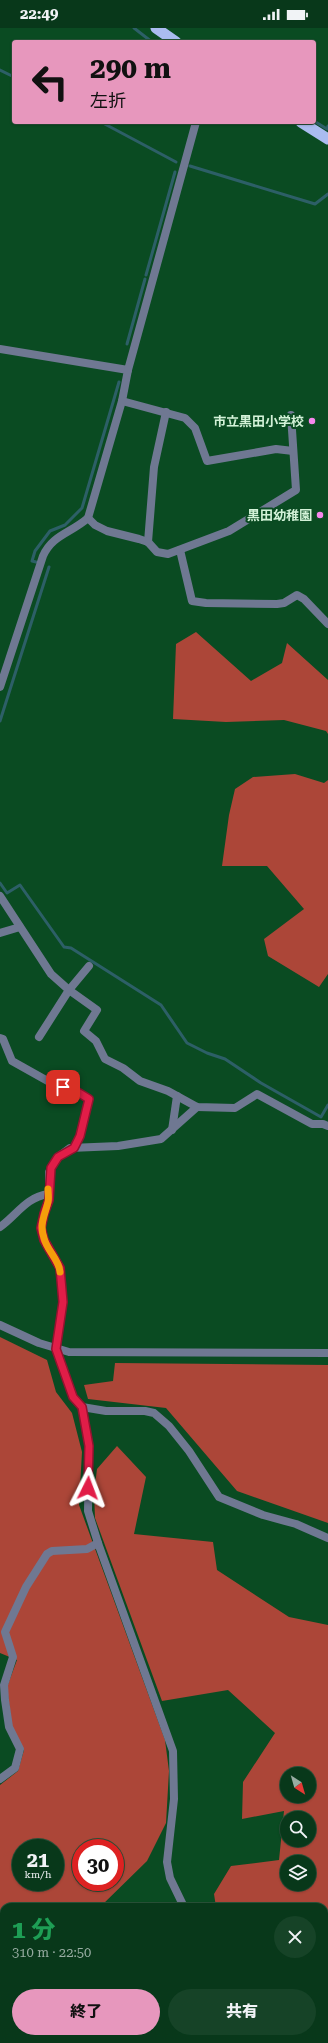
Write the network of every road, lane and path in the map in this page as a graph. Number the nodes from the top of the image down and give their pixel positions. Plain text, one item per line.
1 (156, 28) edge
2 (173, 40) edge
3 (195, 124) edge
4 (304, 124) edge
5 (328, 139) edge
6 (0, 349) edge
7 (128, 370) junction
8 (122, 401) junction
9 (166, 412) junction
10 (291, 414) dead end
11 (293, 451) junction
12 (88, 518) junction
13 (148, 542) junction
14 (180, 550) junction
15 (328, 624) edge
16 (0, 687) edge
17 (0, 896) edge
18 (20, 927) junction
19 (0, 933) edge
20 (89, 966) dead end
21 (70, 990) junction
22 (39, 1037) dead end
23 (0, 1038) edge
24 (176, 1096) junction
25 (197, 1107) junction
26 (328, 1126) edge
27 (172, 1130) junction
28 (74, 1148) junction
29 (48, 1194) junction
30 (0, 1227) edge
31 (0, 1326) edge
32 (56, 1349) junction
33 (328, 1353) edge
34 (82, 1407) junction
35 (328, 1538) edge
36 (98, 1543) junction
37 (0, 1779) edge
38 (182, 1903) edge

1 - 2 highway
3 - 7 street
4 - 5 highway
6 - 7 street
7 - 8 street
8 - 9 street
8 - 12 street
9 - 11 street
9 - 13 street
10 - 11 street
11 - 14 street
12 - 13 street
12 - 16 street
13 - 14 street
14 - 15 street
17 - 18 street
18 - 19 street
18 - 21 street
20 - 21 street
21 - 22 street
21 - 24 street
23 - 28 street
24 - 25 street
24 - 27 street
25 - 26 street
25 - 27 street
27 - 28 street
28 - 29 street
29 - 30 street
29 - 32 street
31 - 32 street
32 - 33 street
32 - 34 street
34 - 35 street
34 - 36 street
36 - 37 street
36 - 38 street

